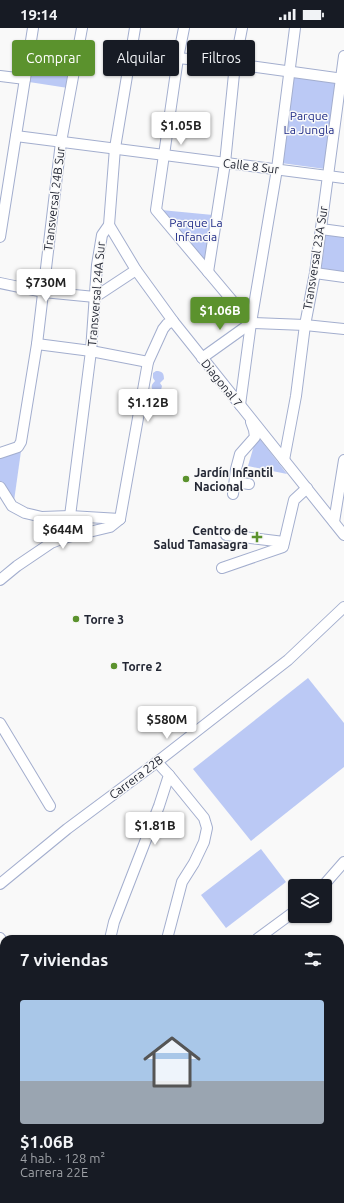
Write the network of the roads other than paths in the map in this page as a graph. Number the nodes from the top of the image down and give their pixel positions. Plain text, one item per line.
1 (33, 28) edge
2 (82, 28) edge
3 (135, 28) edge
4 (184, 28) edge
5 (242, 28) edge
6 (295, 28) edge
7 (240, 40) edge
8 (179, 53) edge
9 (344, 56) edge
10 (255, 67) edge
11 (290, 71) junction
12 (0, 76) edge
13 (175, 76) edge
14 (234, 76) edge
15 (342, 79) edge
16 (25, 80) junction
17 (16, 136) junction
18 (61, 142) junction
19 (115, 148) junction
20 (163, 155) junction
21 (225, 163) junction
22 (277, 169) junction
23 (328, 176) junction
24 (344, 178) edge
25 (3, 199) edge
26 (109, 225) junction
27 (321, 229) junction
28 (344, 232) edge
29 (0, 237) edge
30 (136, 270) junction
31 (208, 272) junction
32 (315, 273) junction
33 (344, 277) edge
34 (0, 283) edge
35 (42, 292) junction
36 (95, 297) junction
37 (173, 321) junction
38 (250, 322) junction
39 (305, 325) junction
40 (344, 329) edge
41 (36, 344) junction
42 (91, 351) junction
43 (202, 358) junction
44 (148, 362) junction
45 (243, 409) junction
46 (0, 453) edge
47 (284, 460) junction
48 (344, 460) edge
49 (235, 482) junction
50 (249, 484) dead end
51 (0, 487) edge
52 (307, 488) junction
53 (233, 494) dead end
54 (70, 516) junction
55 (120, 519) junction
56 (334, 522) junction
57 (226, 535) dead end
58 (344, 535) edge
59 (284, 542) junction
60 (222, 568) dead end
61 (0, 580) edge
62 (344, 607) edge
63 (0, 723) edge
64 (158, 762) junction
65 (169, 775) junction
66 (50, 806) dead end
67 (344, 863) edge
68 (329, 879) edge
69 (0, 884) edge
70 (288, 916) edge
71 (111, 935) edge
72 (168, 935) edge
73 (262, 935) edge

1 - 16 street
2 - 18 street, Transversal 24B Sur
3 - 19 street, Transversal 24A Sur
4 - 8 street
5 - 7 street
6 - 11 street
9 - 15 street, Transversal 23A Sur
10 - 11 street
11 - 15 street
11 - 22 street
12 - 16 street
13 - 20 street
14 - 21 street
15 - 23 street, Transversal 23A Sur
16 - 17 street
17 - 18 street, Calle 8 Sur
17 - 25 street
18 - 19 street, Calle 8 Sur
18 - 35 street, Transversal 24B Sur
19 - 20 street, Calle 8 Sur
19 - 26 street, Transversal 24A Sur
20 - 21 street, Calle 8 Sur
20 - 31 street
21 - 22 street, Calle 8 Sur
21 - 31 street
22 - 23 street, Calle 8 Sur
22 - 38 street
23 - 24 street, Calle 8 Sur
23 - 27 street, Transversal 23A Sur
25 - 29 street
26 - 30 street, Diagonal 7
26 - 36 street, Transversal 24A Sur
27 - 28 street
27 - 32 street, Transversal 23A Sur
30 - 36 street
30 - 37 street, Diagonal 7
31 - 38 street
32 - 33 street
32 - 39 street, Transversal 23A Sur
34 - 35 street
35 - 36 street
35 - 41 street, Transversal 24B Sur
36 - 42 street, Transversal 24A Sur
37 - 43 street, Diagonal 7
37 - 44 street
38 - 39 street
38 - 43 street
38 - 45 street
39 - 40 street
39 - 47 street, Transversal 23A Sur
41 - 42 street
41 - 46 street, Transversal 24B Sur
42 - 44 street
42 - 54 street, Transversal 24A Sur
43 - 45 street, Diagonal 7
44 - 55 street
45 - 47 street, Diagonal 7
45 - 49 street
47 - 52 street, Diagonal 7
48 - 56 street
49 - 50 street
49 - 53 street
51 - 54 street
52 - 56 street, Diagonal 7
52 - 59 street
54 - 55 street
55 - 61 street
56 - 58 street, Diagonal 7
57 - 59 street
59 - 60 street
62 - 64 street, Carrera 22B
63 - 66 street
64 - 65 street
64 - 69 street, Carrera 22B
65 - 71 street
65 - 72 street
67 - 68 street
70 - 73 street

